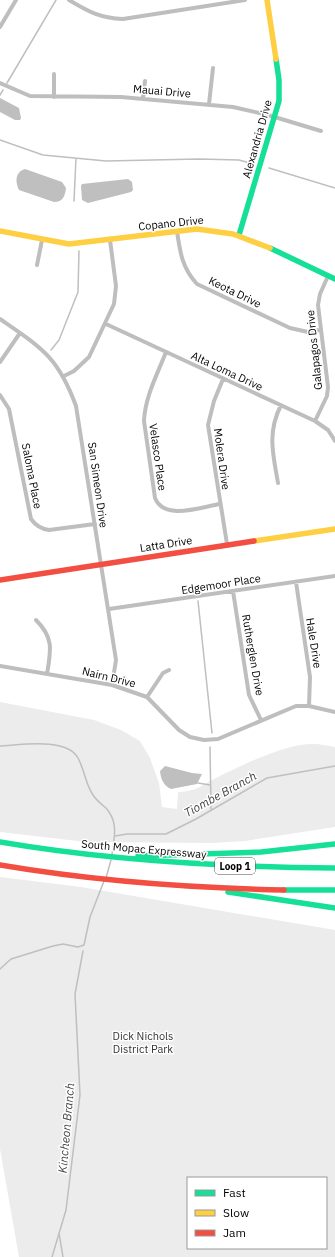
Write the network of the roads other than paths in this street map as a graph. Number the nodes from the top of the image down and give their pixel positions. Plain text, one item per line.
1 (16, 0) edge
2 (69, 0) edge
3 (245, 0) edge
4 (267, 0) edge
5 (0, 27) edge
6 (213, 68) dead end
7 (54, 74) dead end
8 (144, 81) dead end
9 (0, 83) edge
10 (54, 97) junction
11 (143, 98) junction
12 (209, 104) junction
13 (275, 117) junction
14 (321, 131) dead end
15 (0, 231) edge
16 (177, 231) junction
17 (239, 235) junction
18 (42, 240) junction
19 (110, 240) junction
20 (37, 265) dead end
21 (328, 276) junction
22 (335, 279) edge
23 (0, 319) edge
24 (106, 324) junction
25 (320, 330) junction
26 (20, 333) junction
27 (166, 352) junction
28 (0, 362) edge
29 (64, 376) junction
30 (223, 380) junction
31 (0, 395) edge
32 (281, 405) junction
33 (315, 421) junction
34 (335, 441) edge
35 (278, 483) dead end
36 (220, 504) junction
37 (95, 524) junction
38 (335, 529) edge
39 (227, 544) junction
40 (101, 565) junction
41 (335, 576) edge
42 (0, 580) edge
43 (296, 582) junction
44 (233, 591) junction
45 (109, 609) junction
46 (36, 620) dead end
47 (0, 666) edge
48 (170, 670) dead end
49 (47, 674) junction
50 (112, 685) junction
51 (147, 697) junction
52 (309, 706) junction
53 (335, 712) edge
54 (261, 720) junction
55 (0, 842) edge
56 (335, 844) edge
57 (136, 857) junction
58 (0, 865) edge
59 (335, 868) edge
60 (216, 888) junction
61 (335, 890) edge
62 (335, 908) edge

1 - 5 street
2 - 3 street
4 - 13 main road, Alexandria Drive
6 - 12 street
7 - 10 street
8 - 11 street
9 - 10 street, Mauai Drive
10 - 11 street, Mauai Drive
11 - 12 street, Mauai Drive
12 - 13 street, Mauai Drive
13 - 14 street, Mauai Drive
13 - 17 main road, Alexandria Drive
15 - 18 main road, Copano Drive
16 - 17 main road, Copano Drive
16 - 19 main road, Copano Drive
16 - 25 street, Keota Drive
17 - 21 main road, Copano Drive
18 - 19 main road, Copano Drive
18 - 20 street
19 - 24 street
21 - 22 main road, Copano Drive
21 - 25 street, Galapagos Drive
23 - 26 street, San Simeon Drive
24 - 27 street, Alta Loma Drive
24 - 29 street
25 - 33 street, Galapagos Drive
26 - 28 street
26 - 29 street, San Simeon Drive
27 - 30 street, Alta Loma Drive
27 - 36 street, Velasco Place
29 - 37 street, San Simeon Drive
30 - 32 street, Alta Loma Drive
30 - 36 street, Molera Drive
31 - 37 street, Saloma Place
32 - 33 street, Alta Loma Drive
32 - 35 street
33 - 34 street, Alta Loma Drive
36 - 39 street, Molera Drive
37 - 40 street, San Simeon Drive
38 - 39 main road, Latta Drive
39 - 40 main road, Latta Drive
40 - 42 main road, Latta Drive
40 - 45 street, San Simeon Drive
41 - 43 street, Edgemoor Place
43 - 44 street, Edgemoor Place
43 - 52 street, Hale Drive
44 - 45 street, Edgemoor Place
44 - 54 street, Rutherglen Drive
45 - 50 street, San Simeon Drive
46 - 49 street
47 - 49 street, Nairn Drive
48 - 51 street
49 - 50 street, Nairn Drive
50 - 51 street, Nairn Drive
51 - 54 street, Nairn Drive
52 - 53 street, Nairn Drive
52 - 54 street, Nairn Drive
55 - 57 main road, South Mopac Expressway / Loop 1
56 - 57 main road
57 - 59 main road, South Mopac Expressway / Loop 1
58 - 60 main road, Loop 1
60 - 61 main road, Loop 1
60 - 62 main road

